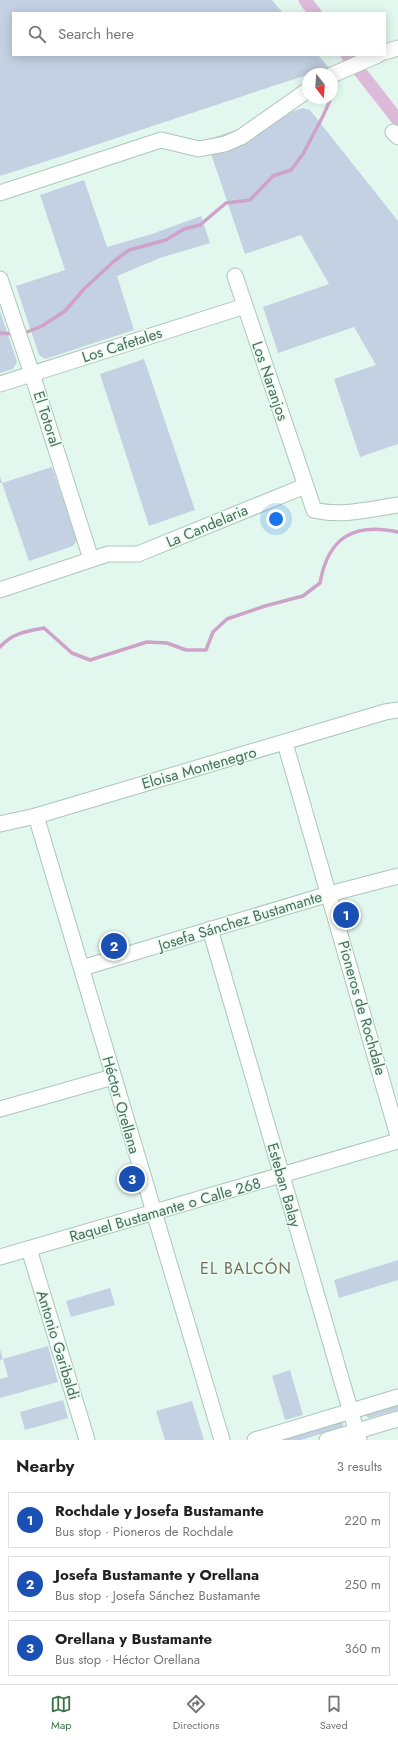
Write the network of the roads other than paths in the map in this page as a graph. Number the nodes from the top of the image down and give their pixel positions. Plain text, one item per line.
1 (398, 48) edge
2 (386, 52) edge
3 (376, 56) edge
4 (338, 72) edge
5 (302, 94) edge
6 (0, 193) edge
7 (235, 276) dead end
8 (0, 280) edge
9 (245, 306) junction
10 (32, 374) junction
11 (0, 384) edge
12 (305, 486) junction
13 (398, 505) edge
14 (91, 559) junction
15 (0, 590) edge
16 (398, 710) edge
17 (285, 743) junction
18 (36, 816) junction
19 (0, 824) edge
20 (398, 876) edge
21 (329, 894) junction
22 (210, 929) junction
23 (82, 968) junction
24 (113, 1077) junction
25 (0, 1109) edge
26 (398, 1136) edge
27 (398, 1141) edge
28 (282, 1176) junction
29 (153, 1213) junction
30 (29, 1249) junction
31 (0, 1258) edge
32 (398, 1397) edge
33 (350, 1411) junction
34 (398, 1419) edge
35 (358, 1436) edge
36 (87, 1440) edge
37 (222, 1440) edge
38 (255, 1440) edge
39 (327, 1440) edge

1 - 2 street
3 - 4 street
5 - 6 street
7 - 9 street, Los Naranjos
8 - 10 street, El Totoral
9 - 10 street, Los Cafetales
9 - 12 street, Los Naranjos
10 - 11 street, Los Cafetales
10 - 14 street, El Totoral
12 - 13 street
12 - 14 street, La Candelaria
14 - 15 street, La Candelaria
16 - 17 street, Eloisa Montenegro
17 - 18 street, Eloisa Montenegro
17 - 21 street, Pioneros de Rochdale
18 - 19 street, Eloisa Montenegro
18 - 23 street, Héctor Orellana
20 - 21 street, Josefa Sánchez Bustamante
21 - 22 street, Josefa Sánchez Bustamante
21 - 26 street, Pioneros de Rochdale
22 - 23 street, Josefa Sánchez Bustamante
22 - 28 street, Esteban Balay
23 - 24 street, Héctor Orellana
24 - 25 street
24 - 29 street, Héctor Orellana
27 - 28 street, Raquel Bustamante o Calle 268
28 - 29 street, Raquel Bustamante o Calle 268
28 - 33 street, Esteban Balay
29 - 30 street, Raquel Bustamante o Calle 268
29 - 37 street, Héctor Orellana
30 - 31 street, Raquel Bustamante o Calle 268
30 - 36 street, Antonio Garibaldi
32 - 33 street
33 - 35 street, Esteban Balay
33 - 38 street
34 - 35 street
35 - 39 street

